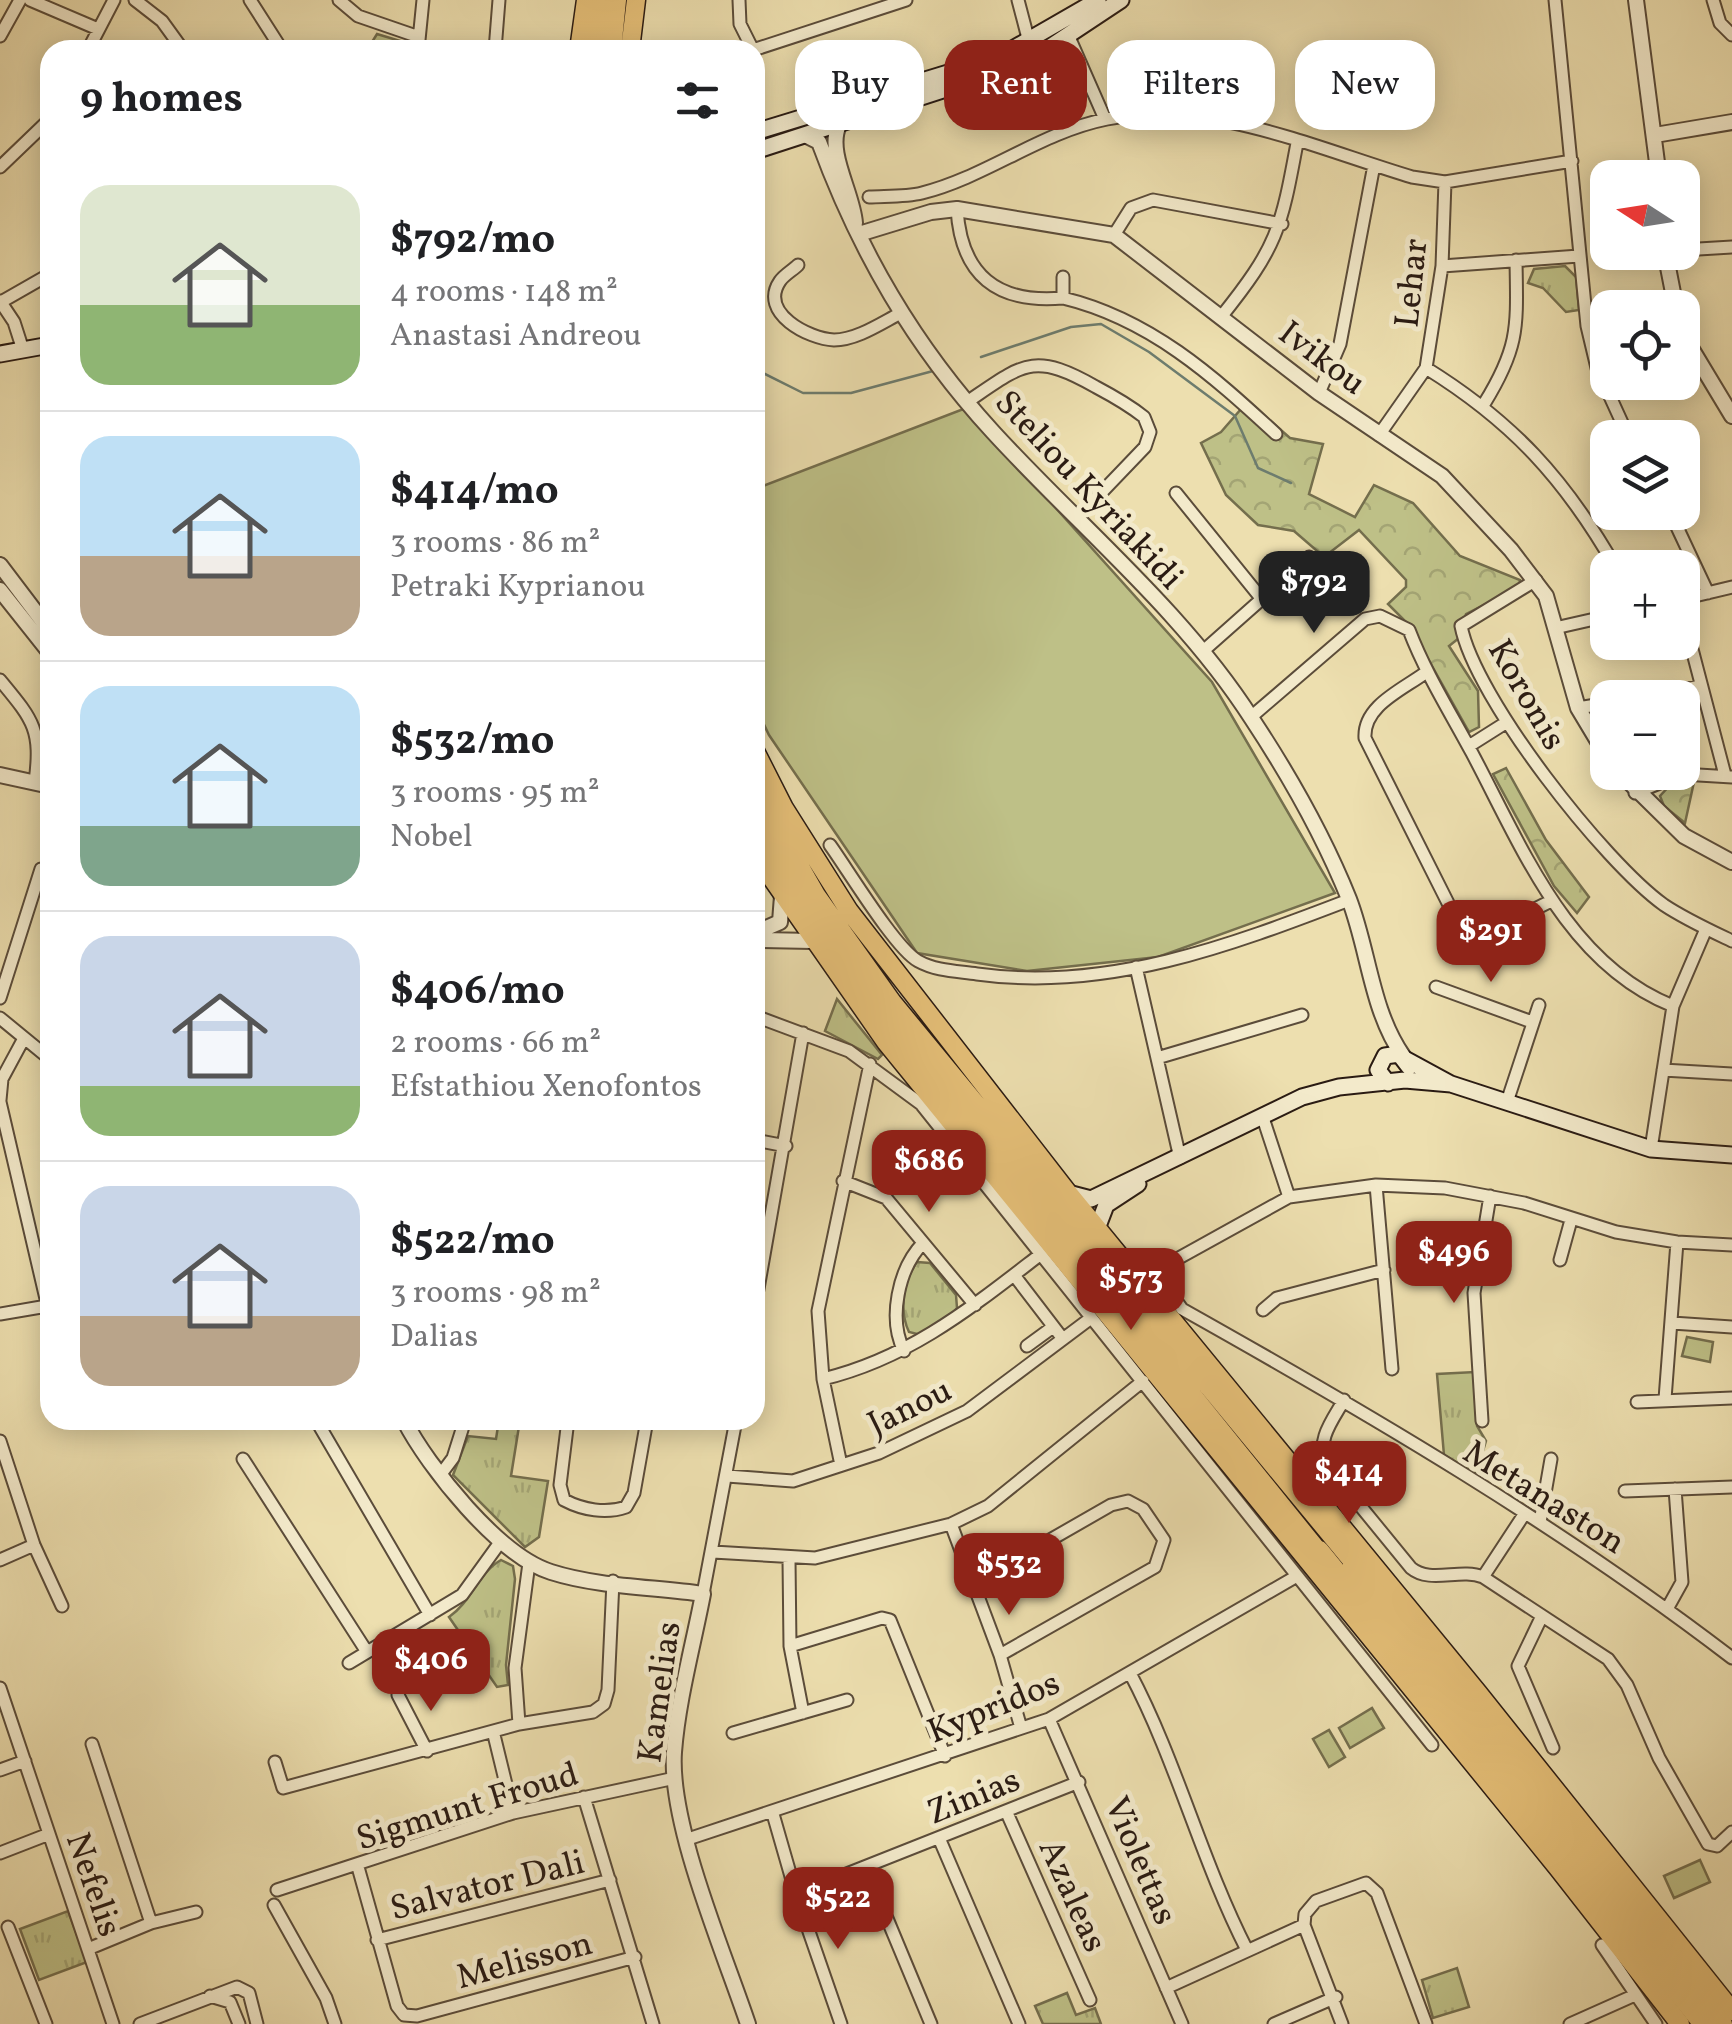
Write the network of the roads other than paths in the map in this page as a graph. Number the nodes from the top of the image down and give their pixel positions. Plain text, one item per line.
1 (20, 0) edge
2 (30, 0) edge
3 (114, 0) edge
4 (136, 0) edge
5 (250, 0) edge
6 (339, 0) edge
7 (423, 0) edge
8 (500, 0) edge
9 (585, 0) edge
10 (603, 0) edge
11 (618, 0) edge
12 (636, 0) edge
13 (739, 0) edge
14 (906, 0) edge
15 (1018, 0) edge
16 (1098, 0) edge
17 (1121, 0) edge
18 (1555, 0) edge
19 (1636, 0) edge
20 (1713, 0) edge
21 (98, 29) junction
22 (1732, 35) edge
23 (0, 36) edge
24 (1068, 37) junction
25 (93, 40) edge
26 (176, 40) edge
27 (276, 40) edge
28 (410, 40) edge
29 (419, 40) edge
30 (496, 40) edge
31 (580, 40) edge
32 (598, 40) edge
33 (613, 40) edge
34 (631, 40) edge
35 (748, 40) edge
36 (1028, 40) edge
37 (1032, 40) edge
38 (765, 46) edge
39 (944, 77) edge
40 (924, 97) edge
41 (1104, 119) junction
42 (1732, 122) edge
43 (40, 128) edge
44 (765, 129) edge
45 (822, 130) edge
46 (838, 130) edge
47 (806, 135) junction
48 (1656, 135) junction
49 (1297, 143) junction
50 (765, 148) edge
51 (1658, 160) edge
52 (1572, 161) junction
53 (1374, 165) junction
54 (0, 166) edge
55 (1445, 182) junction
56 (869, 197) dead end
57 (957, 209) junction
58 (1282, 224) junction
59 (857, 229) junction
60 (1114, 236) junction
61 (1732, 247) edge
62 (1700, 249) edge
63 (1579, 256) junction
64 (1516, 260) junction
65 (798, 266) dead end
66 (1442, 266) junction
67 (1063, 278) dead end
68 (40, 279) edge
69 (1063, 298) junction
70 (0, 301) edge
71 (900, 314) junction
72 (1220, 317) junction
73 (1590, 325) edge
74 (1587, 326) junction
75 (40, 343) edge
76 (9, 351) edge
77 (1700, 364) edge
78 (1426, 368) junction
79 (1320, 393) junction
80 (967, 402) junction
81 (1484, 404) junction
82 (1732, 416) edge
83 (1621, 420) edge
84 (1276, 434) dead end
85 (1379, 436) junction
86 (1176, 494) dead end
87 (1077, 518) junction
88 (1678, 530) edge
89 (1606, 550) edge
90 (1308, 557) dead end
91 (0, 565) edge
92 (1536, 580) junction
93 (1732, 587) edge
94 (0, 590) edge
95 (1708, 593) junction
96 (1700, 595) edge
97 (1261, 598) junction
98 (40, 619) edge
99 (1590, 620) edge
100 (1555, 628) junction
101 (40, 640) edge
102 (1202, 652) junction
103 (1695, 660) edge
104 (1425, 673) junction
105 (0, 680) edge
106 (1702, 686) joint
107 (1590, 706) edge
108 (1578, 708) junction
109 (1252, 717) junction
110 (1507, 722) junction
111 (1590, 728) edge
112 (1468, 746) junction
113 (40, 760) edge
114 (765, 771) edge
115 (0, 775) edge
116 (1728, 776) edge
117 (40, 784) edge
118 (1635, 792) joint
119 (765, 805) edge
120 (784, 808) junction
121 (765, 838) edge
122 (830, 844) dead end
123 (765, 860) edge
124 (1732, 862) edge
125 (765, 870) edge
126 (40, 872) edge
127 (782, 896) junction
128 (1349, 900) junction
129 (1551, 901) junction
130 (1706, 929) junction
131 (765, 930) edge
132 (816, 935) junction
133 (765, 936) edge
134 (1732, 941) edge
135 (1136, 967) junction
136 (869, 968) junction
137 (1436, 986) dead end
138 (0, 998) edge
139 (1538, 1005) dead end
140 (1673, 1006) junction
141 (1381, 1011) junction
142 (1302, 1016) dead end
143 (0, 1018) edge
144 (765, 1020) edge
145 (1532, 1022) junction
146 (803, 1033) junction
147 (23, 1040) junction
148 (40, 1053) edge
149 (1157, 1058) junction
150 (1404, 1058) junction
151 (1380, 1063) junction
152 (870, 1064) junction
153 (1663, 1070) junction
154 (1732, 1074) edge
155 (1405, 1080) junction
156 (1388, 1083) junction
157 (1451, 1084) junction
158 (1338, 1087) junction
159 (0, 1101) edge
160 (1506, 1102) junction
161 (1262, 1115) junction
162 (765, 1142) edge
163 (786, 1146) junction
164 (1652, 1149) junction
165 (1732, 1156) edge
166 (1173, 1162) junction
167 (843, 1181) junction
168 (1376, 1185) junction
169 (1068, 1193) junction
170 (1490, 1196) junction
171 (1290, 1197) junction
172 (1572, 1220) junction
173 (765, 1225) edge
174 (771, 1226) junction
175 (1098, 1226) junction
176 (1677, 1242) junction
177 (923, 1244) junction
178 (1732, 1245) edge
179 (1041, 1254) junction
180 (765, 1256) edge
181 (1560, 1260) dead end
182 (1384, 1270) junction
183 (1014, 1274) junction
184 (40, 1276) edge
185 (975, 1305) junction
186 (1264, 1310) dead end
187 (40, 1312) edge
188 (0, 1314) edge
189 (1091, 1318) junction
190 (1672, 1323) junction
191 (1053, 1326) junction
192 (1732, 1327) edge
193 (1063, 1340) junction
194 (1027, 1346) dead end
195 (904, 1351) junction
196 (1392, 1369) dead end
197 (823, 1378) junction
198 (1143, 1381) junction
199 (1732, 1398) edge
200 (1344, 1400) junction
201 (1665, 1400) junction
202 (1638, 1402) dead end
203 (1482, 1421) dead end
204 (322, 1430) edge
205 (411, 1430) edge
206 (462, 1430) edge
207 (567, 1430) edge
208 (645, 1430) edge
209 (734, 1430) edge
210 (0, 1442) edge
211 (242, 1458) dead end
212 (1550, 1459) dead end
213 (842, 1465) junction
214 (441, 1474) junction
215 (726, 1476) junction
216 (1732, 1487) edge
217 (1675, 1489) junction
218 (1625, 1491) dead end
219 (1525, 1513) junction
220 (1540, 1522) junction
221 (951, 1524) junction
222 (501, 1541) junction
223 (34, 1545) junction
224 (1319, 1551) junction
225 (713, 1552) junction
226 (0, 1560) edge
227 (789, 1560) junction
228 (529, 1563) junction
229 (1352, 1565) junction
230 (1298, 1576) junction
231 (1483, 1577) junction
232 (613, 1581) junction
233 (975, 1583) junction
234 (703, 1594) junction
235 (62, 1606) dead end
236 (1667, 1608) junction
237 (430, 1615) junction
238 (1542, 1618) junction
239 (790, 1646) junction
240 (367, 1652) junction
241 (1000, 1656) junction
242 (1732, 1658) edge
243 (349, 1663) dead end
244 (1130, 1672) junction
245 (0, 1688) edge
246 (1412, 1692) junction
247 (1478, 1692) junction
248 (398, 1695) dead end
249 (847, 1700) dead end
250 (803, 1713) junction
251 (1050, 1719) junction
252 (519, 1724) junction
253 (1022, 1728) junction
254 (733, 1733) dead end
255 (494, 1735) junction
256 (92, 1744) dead end
257 (1432, 1745) dead end
258 (1553, 1748) dead end
259 (427, 1751) junction
260 (945, 1756) junction
261 (25, 1761) junction
262 (275, 1762) dead end
263 (0, 1770) edge
264 (675, 1778) junction
265 (1079, 1782) junction
266 (584, 1797) junction
267 (1007, 1812) junction
268 (514, 1813) junction
269 (774, 1814) junction
270 (1732, 1832) edge
271 (49, 1834) junction
272 (938, 1838) junction
273 (688, 1839) junction
274 (0, 1853) edge
275 (358, 1867) junction
276 (866, 1868) junction
277 (610, 1880) junction
278 (277, 1890) dead end
279 (796, 1894) junction
280 (274, 1905) dead end
281 (196, 1912) dead end
282 (152, 1922) junction
283 (1304, 1925) junction
284 (8, 1927) dead end
285 (378, 1940) junction
286 (1602, 1945) dead end
287 (88, 1949) junction
288 (1247, 1950) junction
289 (635, 1957) junction
290 (1166, 1988) junction
291 (210, 1996) junction
292 (1635, 1996) junction
293 (1336, 1998) junction
294 (1090, 2000) dead end
295 (1732, 2011) edge
296 (172, 2018) edge
297 (46, 2024) edge
298 (113, 2024) edge
299 (140, 2024) edge
300 (239, 2024) edge
301 (257, 2024) edge
302 (335, 2024) edge
303 (653, 2024) edge
304 (748, 2024) edge
305 (841, 2024) edge
306 (931, 2024) edge
307 (1019, 2024) edge
308 (1182, 2024) edge
309 (1274, 2024) edge
310 (1342, 2024) edge
311 (1426, 2024) edge
312 (1570, 2024) edge
313 (1656, 2024) edge
314 (1680, 2024) edge
315 (1704, 2024) edge
316 (1722, 2024) edge

1 - 23 street
2 - 21 street
3 - 21 street
4 - 26 street
5 - 27 street
6 - 28 street
7 - 29 street
8 - 30 street
9 - 31 highway
10 - 32 highway
11 - 33 highway
12 - 34 highway
13 - 35 street
14 - 38 street
15 - 36 street
16 - 37 main road
17 - 24 main road
18 - 52 street
19 - 48 street
20 - 22 street
21 - 25 street
24 - 40 main road
24 - 41 street
39 - 44 main road
41 - 49 street
41 - 56 street
42 - 48 street
43 - 54 street
45 - 47 main road
46 - 59 street, Steliou Kyriakidi
47 - 50 main road
47 - 59 street, Steliou Kyriakidi
48 - 51 street
49 - 53 street
49 - 58 street
52 - 55 street
52 - 63 street
53 - 55 street
53 - 79 street
55 - 66 street, Lehar
57 - 59 street, Ivikou
57 - 60 street, Ivikou
57 - 69 street
58 - 60 street
58 - 72 street
59 - 71 street, Steliou Kyriakidi
60 - 72 street, Ivikou
61 - 62 street
63 - 64 street
63 - 74 street
64 - 66 street
64 - 81 street
65 - 71 street
66 - 78 street, Lehar
67 - 69 street
68 - 70 street
69 - 84 street
70 - 76 street
71 - 80 street, Steliou Kyriakidi
72 - 79 street, Ivikou
73 - 74 street
74 - 83 street
75 - 76 main road
77 - 82 street
78 - 81 street
78 - 85 street, Lehar
79 - 85 street, Ivikou
80 - 87 street, Steliou Kyriakidi
80 - 87 street
81 - 89 street
85 - 92 street, Ivikou
86 - 97 street
87 - 102 street, Steliou Kyriakidi
88 - 95 street
90 - 97 street
91 - 98 street
92 - 100 street, Ivikou
92 - 110 street, Koronis
93 - 95 street
94 - 101 street
95 - 96 street
97 - 102 street
99 - 100 street
100 - 108 street, Ivikou
102 - 109 street, Steliou Kyriakidi
103 - 106 street
104 - 109 street
104 - 112 street
104 - 129 street
105 - 113 street
106 - 116 street
107 - 108 street
108 - 111 street, Ivikou
109 - 128 street, Steliou Kyriakidi
110 - 112 street
110 - 130 street, Koronis
112 - 129 street
114 - 120 highway
115 - 117 street
116 - 118 street
118 - 124 street
119 - 136 highway
120 - 136 highway
120 - 169 highway
121 - 132 highway
122 - 135 street
123 - 132 highway
125 - 127 highway
126 - 138 street
127 - 131 street
127 - 132 highway
128 - 135 street
128 - 141 street, Steliou Kyriakidi
129 - 140 street
130 - 134 street, Koronis
130 - 140 street
132 - 133 street
132 - 224 highway
132 - 246 highway
135 - 149 street
136 - 229 highway
137 - 145 street
139 - 145 street
140 - 153 street
141 - 150 street, Steliou Kyriakidi
141 - 151 street, Steliou Kyriakidi
142 - 149 street
143 - 147 street
144 - 146 street
145 - 160 street
146 - 152 street
146 - 163 street
147 - 148 street
147 - 159 street
149 - 166 street
150 - 151 main road
150 - 155 main road
150 - 157 main road
151 - 156 main road
151 - 158 main road
152 - 167 street
152 - 179 street
153 - 154 street
153 - 164 street
155 - 156 main road
155 - 157 main road
156 - 158 main road
157 - 160 main road
158 - 161 main road
159 - 184 street
160 - 164 main road
161 - 166 main road
161 - 171 street
162 - 163 street
163 - 174 street
164 - 165 main road
166 - 169 main road
166 - 175 main road
167 - 177 street
167 - 197 street
168 - 170 street
168 - 171 street
168 - 182 street
169 - 175 highway
170 - 172 street
170 - 203 street
171 - 200 street, Metanaston
172 - 176 street
172 - 181 street
173 - 174 street
174 - 180 street
175 - 247 highway
176 - 178 street
176 - 190 street
177 - 185 street
177 - 195 street
179 - 183 street
179 - 189 street
182 - 186 street
182 - 196 street
183 - 185 street
183 - 191 street
185 - 195 street
187 - 188 street
189 - 193 street, Janou
189 - 198 street
190 - 192 street
190 - 201 street
191 - 193 street
191 - 194 street
193 - 213 street, Janou
195 - 197 street
197 - 213 street
198 - 221 street
198 - 230 street
199 - 201 street
200 - 219 street, Metanaston
200 - 231 street
201 - 202 street
204 - 237 street
205 - 214 street
206 - 214 street
207 - 208 street
209 - 215 street, Kamelias
210 - 223 street
211 - 240 street
212 - 220 street
213 - 215 street, Janou
214 - 222 street
215 - 225 street, Kamelias
216 - 217 street
217 - 218 street
217 - 236 street
219 - 220 street, Metanaston
219 - 231 street
220 - 236 street, Metanaston
221 - 227 street
221 - 233 street
222 - 228 street
222 - 237 street
223 - 226 street
223 - 235 street
224 - 246 highway
224 - 315 highway
225 - 227 street
225 - 234 street, Kamelias
227 - 239 street
228 - 232 street
228 - 252 street
229 - 247 highway
229 - 316 highway
230 - 244 street, Kypridos
230 - 257 street
231 - 238 street
232 - 234 street
232 - 252 street
233 - 241 street
233 - 241 street
234 - 264 street, Kamelias
236 - 242 street, Metanaston
237 - 240 street
238 - 258 street
238 - 270 street
239 - 250 street
239 - 260 street
240 - 243 street
241 - 253 street
244 - 251 street, Kypridos
244 - 288 street
245 - 261 street, Nefelis
246 - 314 highway
247 - 295 highway
248 - 259 street
249 - 250 street
250 - 254 street
251 - 253 street, Kypridos
251 - 265 street, Violettas
252 - 255 street
253 - 260 street, Kypridos
255 - 259 street
255 - 268 street
256 - 282 street
259 - 262 street
260 - 269 street, Kypridos
261 - 263 street
261 - 271 street, Nefelis
264 - 266 street, Sigmunt Froud
264 - 273 street, Kamelias
265 - 267 street, Zinias
265 - 290 street, Violettas
266 - 268 street, Sigmunt Froud
266 - 277 street
267 - 272 street, Zinias
267 - 294 street, Azaleas
268 - 275 street, Sigmunt Froud
269 - 273 street, Kypridos
269 - 279 street
271 - 274 street
271 - 287 street, Nefelis
272 - 276 street, Zinias
272 - 307 street
273 - 304 street, Kamelias
275 - 278 street, Sigmunt Froud
275 - 285 street, Melisson
276 - 279 street, Zinias
276 - 306 street
277 - 285 street, Salvator Dali
277 - 289 street
279 - 305 street
280 - 302 street
281 - 282 street
282 - 287 street
283 - 288 street
283 - 293 street
283 - 311 street
284 - 297 street
285 - 289 street, Melisson
286 - 292 street
287 - 298 street, Nefelis
288 - 290 street
289 - 303 street
290 - 308 street, Violettas
291 - 296 street
291 - 300 street
291 - 301 street
292 - 312 street
292 - 313 street
293 - 309 street
293 - 310 street
296 - 299 street

